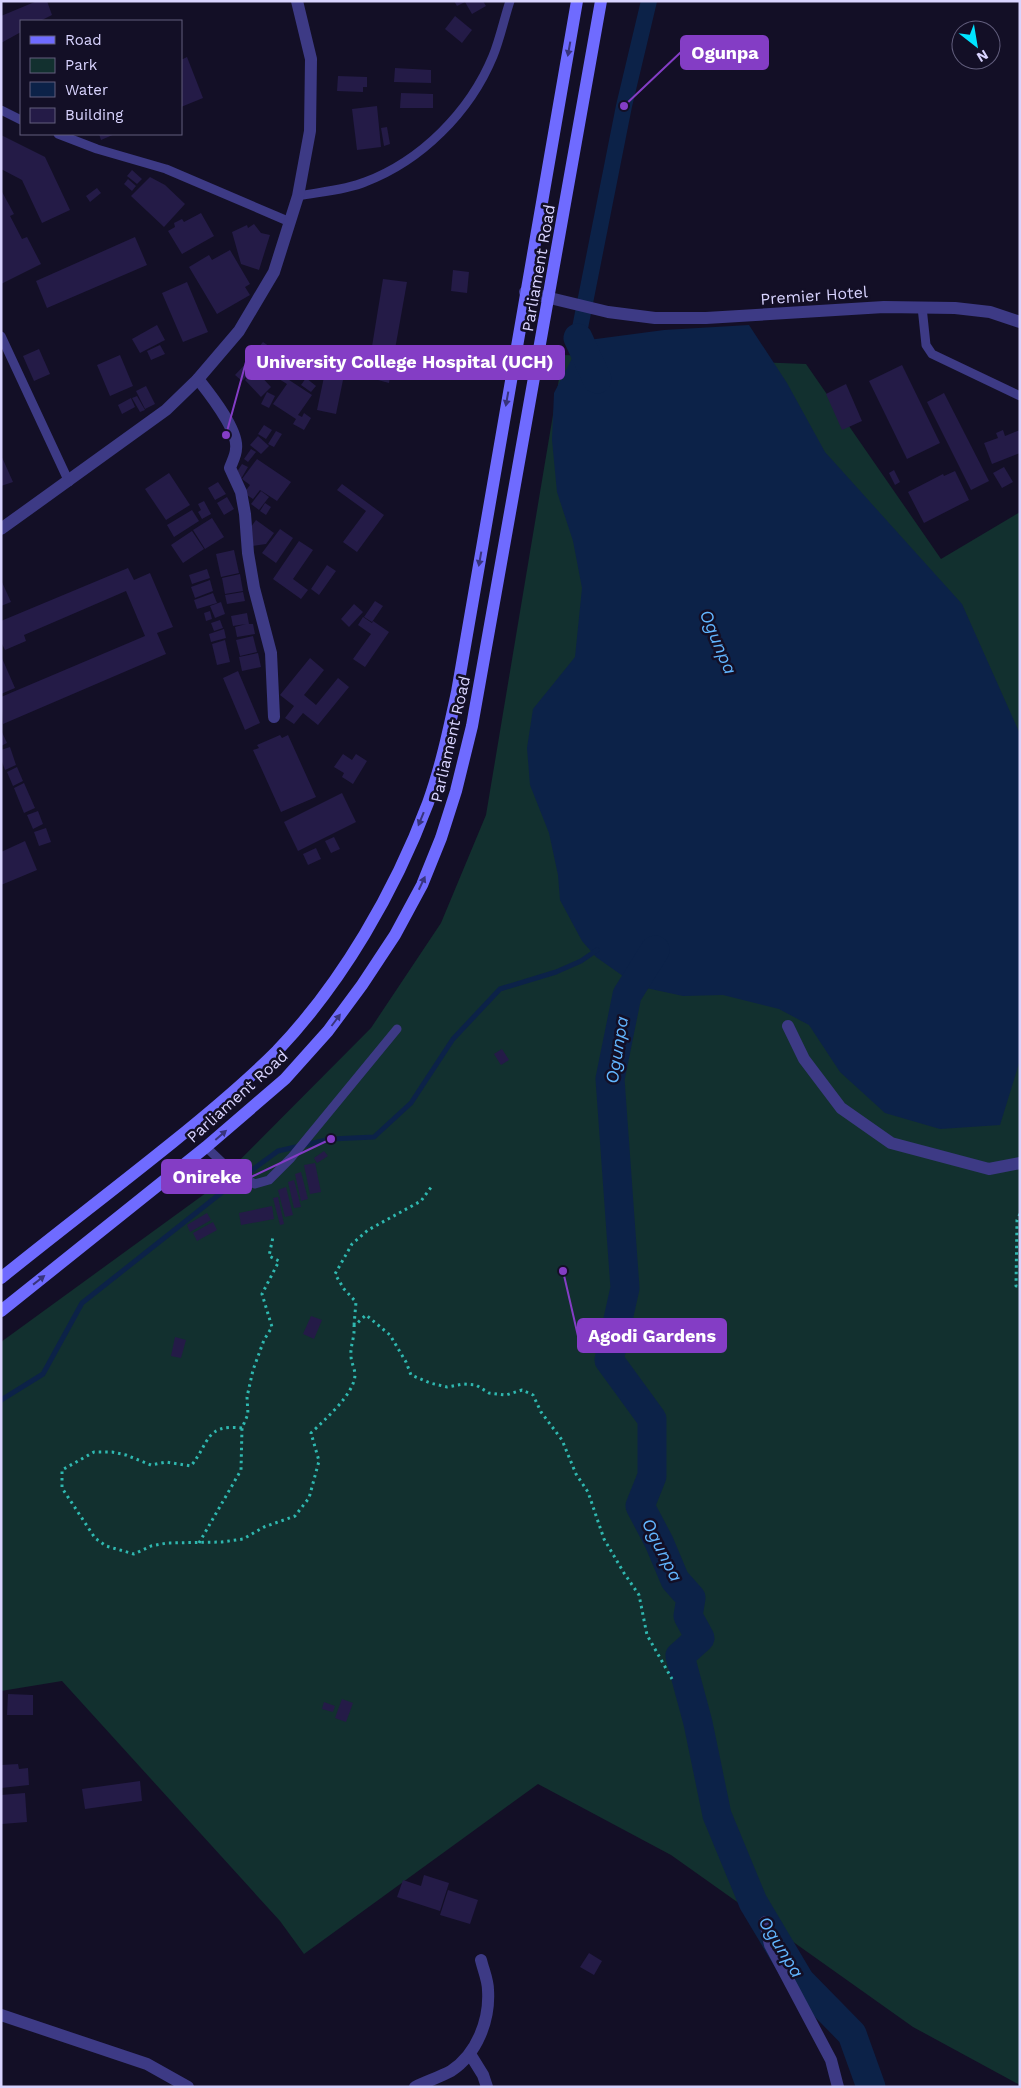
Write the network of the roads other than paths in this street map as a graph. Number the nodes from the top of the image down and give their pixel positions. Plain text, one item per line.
1 (297, 1) edge
2 (510, 1) edge
3 (577, 1) edge
4 (601, 1) edge
5 (1, 110) edge
6 (20, 120) edge
7 (61, 135) edge
8 (298, 196) junction
9 (290, 222) junction
10 (525, 292) junction
11 (549, 297) junction
12 (922, 307) junction
13 (1020, 322) edge
14 (1, 336) edge
15 (198, 379) junction
16 (1020, 396) edge
17 (69, 482) junction
18 (1, 529) edge
19 (274, 717) dead end
20 (788, 1026) dead end
21 (397, 1029) dead end
22 (206, 1147) junction
23 (1020, 1163) edge
24 (1, 1278) edge
25 (1, 1310) edge
26 (765, 1922) dead end
27 (481, 1960) dead end
28 (1, 2014) edge
29 (470, 2054) junction
30 (188, 2087) edge
31 (416, 2087) edge
32 (487, 2087) edge
33 (838, 2087) edge

1 - 8 street
2 - 8 lane
3 -> 10 main road, Parliament Road
4 - 11 main road, Parliament Road
5 - 6 lane
7 - 9 lane
8 - 9 street
9 - 15 street
10 - 11 street, Premier Hotel
10 -> 24 main road, Parliament Road
11 - 12 street, Premier Hotel
22 -> 11 main road, Parliament Road
12 - 13 street, Premier Hotel
12 - 16 lane
14 - 17 lane
15 - 17 street
15 - 19 street
17 - 18 street
20 - 23 street
21 - 22 lane
25 -> 22 main road, Parliament Road
26 - 33 street
27 - 29 street
28 - 30 street
29 - 31 street
29 - 32 street

